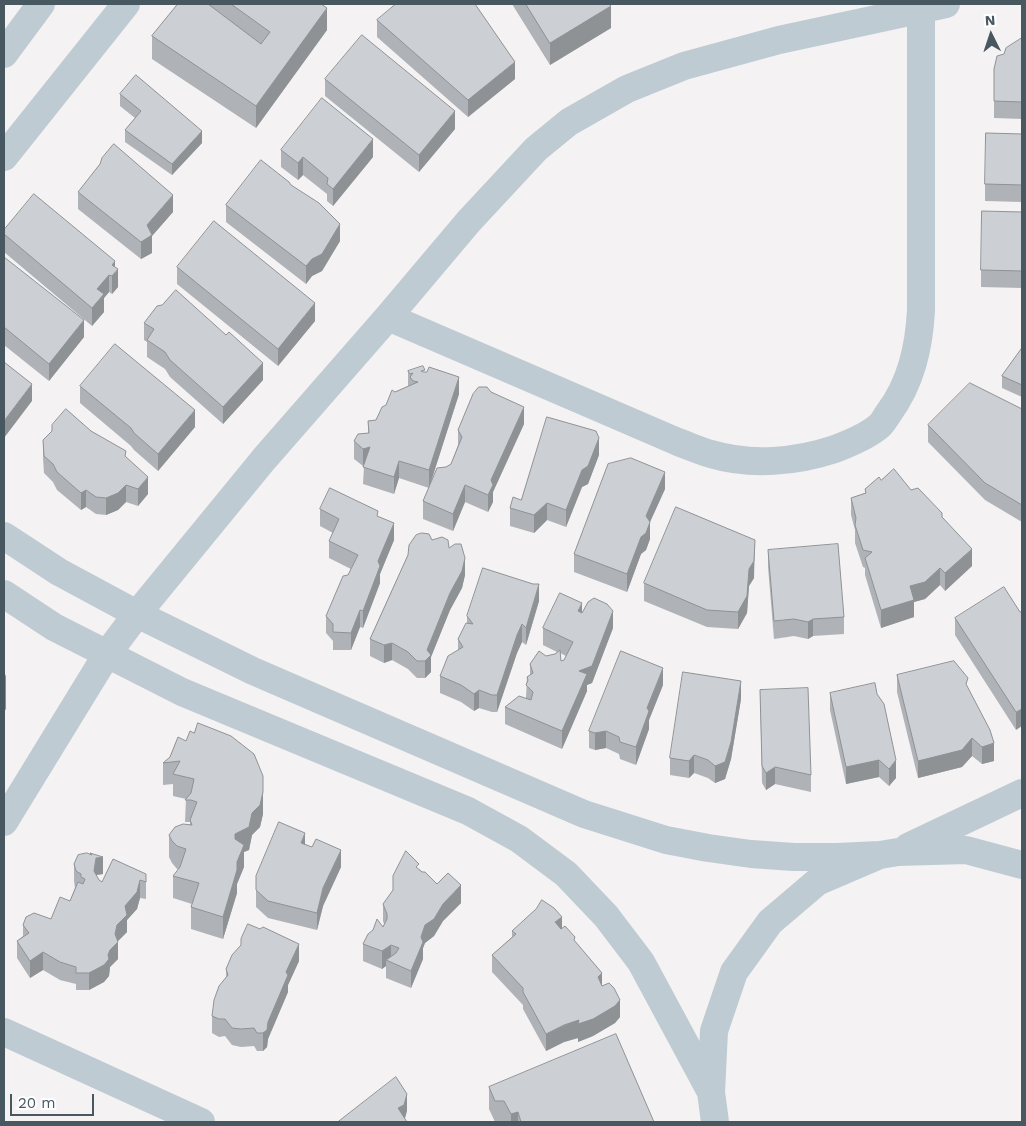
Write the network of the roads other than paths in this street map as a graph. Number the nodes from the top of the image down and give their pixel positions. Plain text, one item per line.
1 (41, 4) edge
2 (126, 4) edge
3 (934, 6) edge
4 (4, 54) edge
5 (4, 157) edge
6 (388, 317) junction
7 (4, 536) edge
8 (4, 594) edge
9 (137, 614) junction
10 (107, 654) junction
11 (1022, 793) edge
12 (4, 822) edge
13 (889, 853) junction
14 (1022, 866) edge
15 (4, 1032) edge
16 (710, 1092) junction
17 (201, 1122) edge
18 (715, 1122) edge

1 - 4 street
2 - 5 street
3 - 6 street
3 - 6 street
6 - 9 street
7 - 9 street
8 - 10 street
9 - 10 street
9 - 13 street
10 - 12 street
10 - 16 street
11 - 13 street
13 - 14 street
13 - 16 street
15 - 17 street
16 - 18 street

